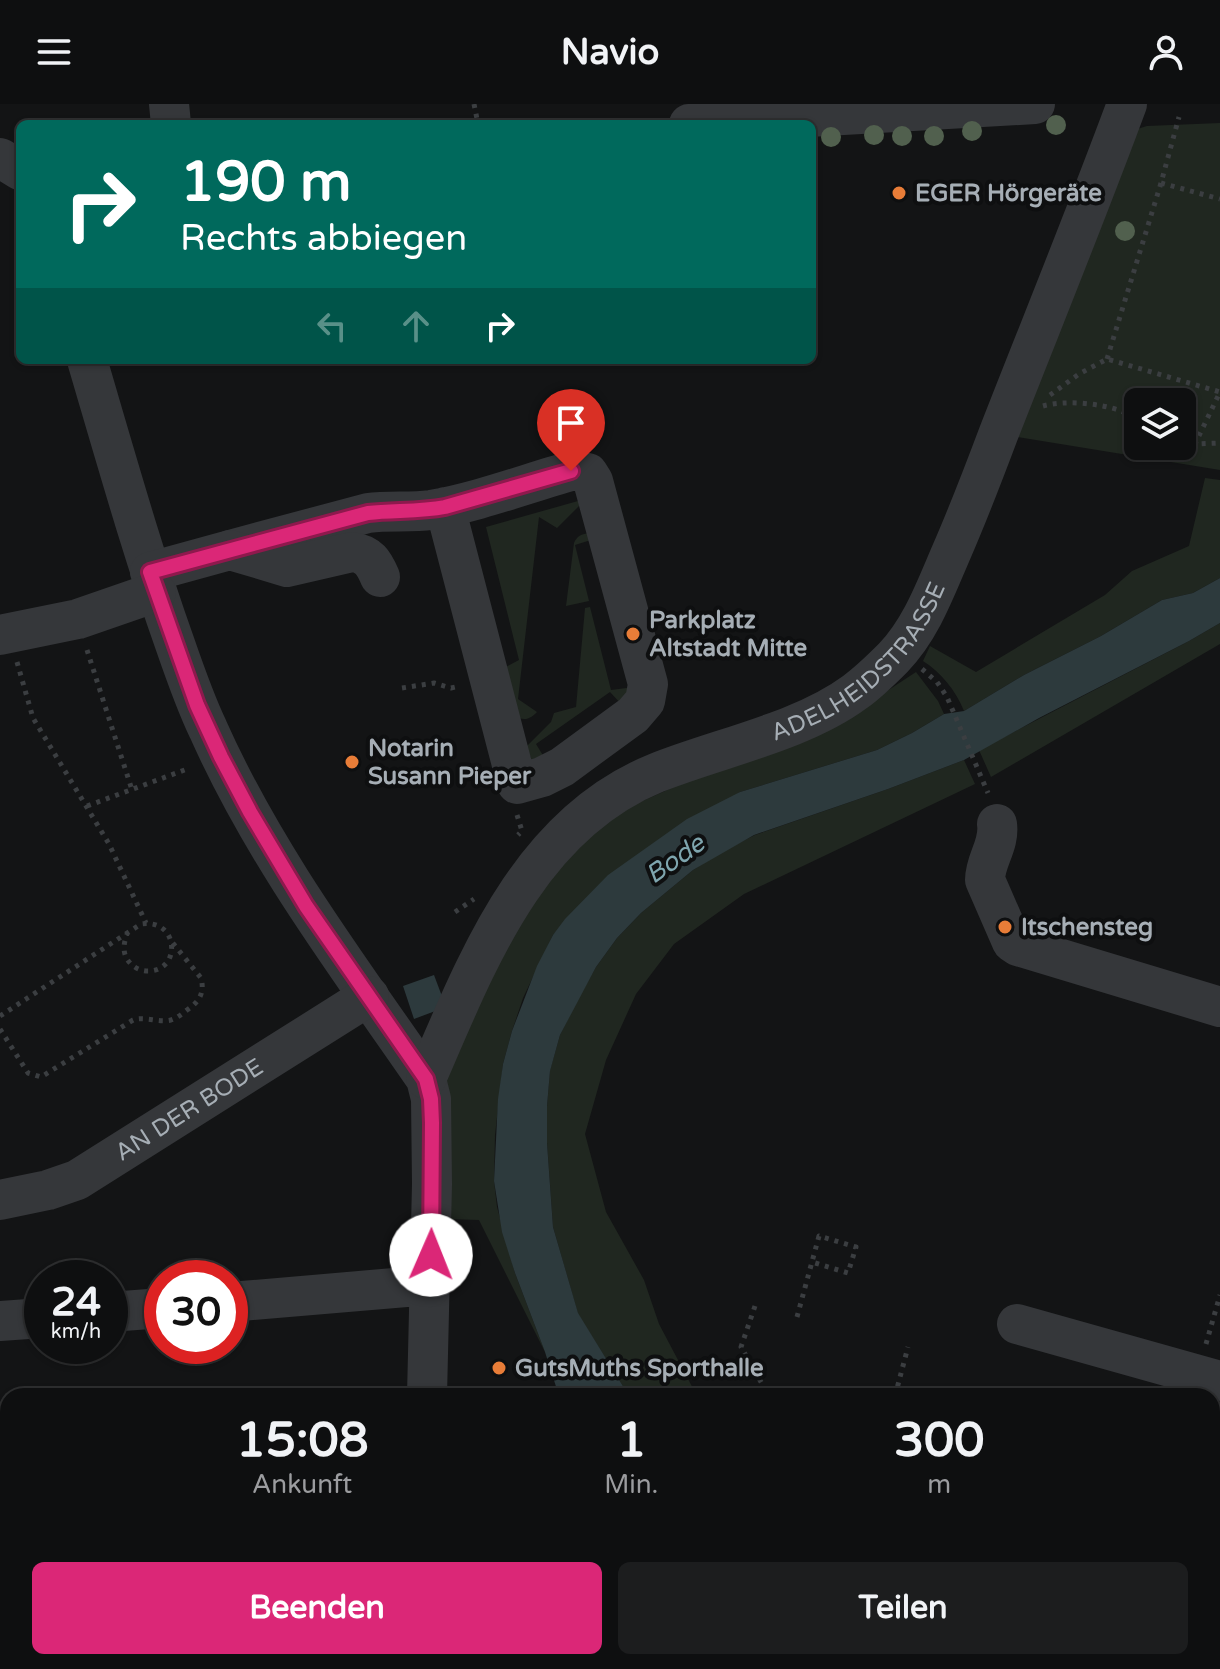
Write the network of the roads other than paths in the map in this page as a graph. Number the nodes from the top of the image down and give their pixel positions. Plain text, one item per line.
1 (1035, 104) edge
2 (1127, 104) edge
3 (758, 120) edge
4 (88, 364) edge
5 (445, 507) junction
6 (230, 550) junction
7 (380, 577) dead end
8 (153, 582) junction
9 (4, 634) edge
10 (997, 824) dead end
11 (369, 996) junction
12 (1220, 1007) edge
13 (426, 1079) junction
14 (0, 1200) edge
15 (430, 1287) junction
16 (248, 1300) edge
17 (24, 1319) edge
18 (0, 1321) edge
19 (1017, 1324) dead end
20 (1220, 1381) edge
21 (427, 1388) edge

1 - 3 street
2 - 13 street, ADELHEIDSTRASSE
4 - 8 street
5 - 5 street
5 - 6 street
6 - 7 street
6 - 8 street
8 - 9 street
8 - 11 street
10 - 12 street
11 - 13 street
11 - 14 street, AN DER BODE
13 - 15 street
15 - 16 street
15 - 21 street
17 - 18 street
19 - 20 street

